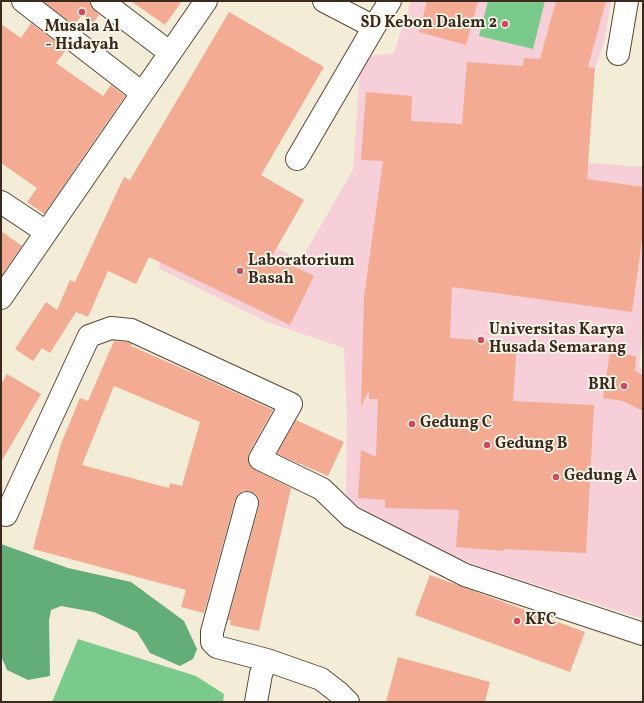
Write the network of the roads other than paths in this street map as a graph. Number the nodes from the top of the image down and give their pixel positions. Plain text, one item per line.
1 (23, 1) edge
2 (102, 1) edge
3 (206, 1) edge
4 (324, 1) edge
5 (390, 1) edge
6 (627, 1) edge
7 (374, 27) junction
8 (169, 52) junction
9 (618, 54) dead end
10 (142, 92) junction
11 (297, 158) dead end
12 (1, 202) edge
13 (46, 232) junction
14 (1, 298) edge
15 (247, 503) dead end
16 (6, 515) dead end
17 (643, 634) edge
18 (267, 660) junction
19 (256, 702) edge
20 (348, 702) edge

1 - 10 street
2 - 8 street
3 - 8 street
4 - 7 street
5 - 7 street
6 - 9 street
7 - 11 street
8 - 10 street
10 - 13 street
12 - 13 street
13 - 14 street
15 - 18 street
16 - 17 street
18 - 19 street
18 - 20 street

